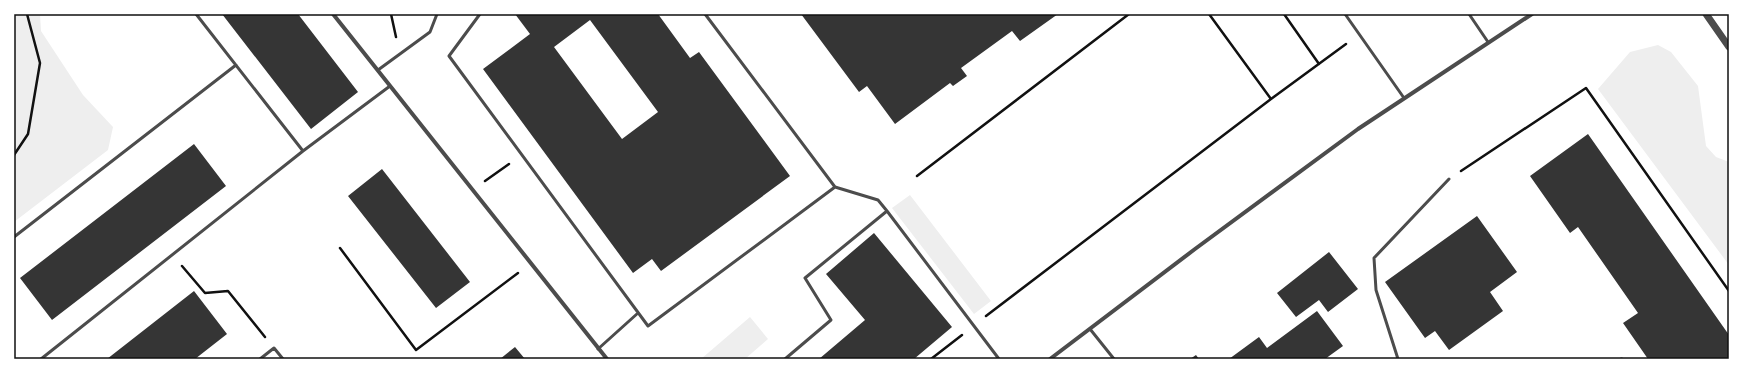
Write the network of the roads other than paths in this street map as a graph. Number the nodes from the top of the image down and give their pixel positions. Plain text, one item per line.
1 (196, 14) edge
2 (333, 14) edge
3 (437, 14) edge
4 (480, 14) edge
5 (705, 14) edge
6 (1345, 14) edge
7 (1468, 14) edge
8 (1532, 14) edge
9 (1706, 14) edge
10 (1488, 42) junction
11 (1729, 47) edge
12 (236, 65) junction
13 (378, 70) junction
14 (390, 86) junction
15 (1404, 98) junction
16 (303, 151) junction
17 (1449, 179) road end
18 (835, 187) junction
19 (887, 211) junction
20 (14, 237) edge
21 (638, 313) junction
22 (1090, 329) junction
23 (598, 349) junction
24 (41, 359) edge
25 (260, 359) edge
26 (283, 359) edge
27 (607, 359) edge
28 (786, 359) edge
29 (999, 359) edge
30 (1050, 359) edge
31 (1114, 359) edge
32 (1398, 359) edge

1 - 12 lane
2 - 13 street
3 - 13 lane
4 - 21 lane
5 - 18 lane
6 - 15 lane
7 - 10 lane
8 - 10 street
9 - 11 street
10 - 15 street
12 - 16 lane
12 - 20 lane
13 - 14 street
14 - 16 lane
14 - 23 street
15 - 22 street
16 - 24 lane
17 - 32 lane
18 - 19 lane
18 - 21 lane
19 - 28 lane
19 - 29 lane
21 - 23 lane
22 - 30 street
22 - 31 lane
23 - 27 street
25 - 26 lane

